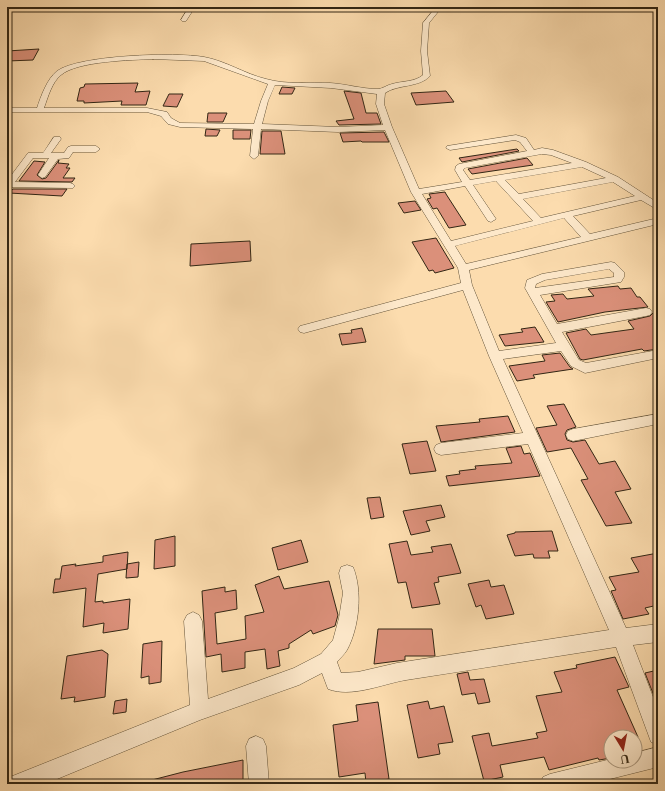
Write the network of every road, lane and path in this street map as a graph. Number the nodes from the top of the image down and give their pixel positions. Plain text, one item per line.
1 (192, 7) edge
2 (439, 7) edge
3 (184, 20) dead end
4 (272, 83) junction
5 (381, 92) junction
6 (40, 109) junction
7 (7, 110) edge
8 (7, 120) edge
9 (256, 126) junction
10 (388, 127) junction
11 (57, 139) dead end
12 (450, 148) dead end
13 (96, 149) dead end
14 (532, 153) junction
15 (45, 156) junction
16 (55, 156) junction
17 (254, 156) dead end
18 (583, 164) junction
19 (42, 175) dead end
20 (499, 179) junction
21 (615, 179) junction
22 (8, 184) edge
23 (466, 184) junction
24 (70, 186) dead end
25 (416, 192) junction
26 (517, 197) junction
27 (642, 197) junction
28 (658, 207) edge
29 (566, 215) junction
30 (491, 219) dead end
31 (658, 221) edge
32 (539, 222) junction
33 (588, 238) junction
34 (448, 245) junction
35 (463, 268) junction
36 (467, 285) junction
37 (532, 293) junction
38 (646, 312) dead end
39 (304, 329) dead end
40 (554, 330) junction
41 (564, 346) junction
42 (658, 354) edge
43 (495, 356) junction
44 (658, 419) edge
45 (573, 435) dead end
46 (531, 438) junction
47 (441, 449) dead end
48 (347, 572) dead end
49 (193, 621) dead end
50 (658, 633) edge
51 (621, 637) junction
52 (330, 669) junction
53 (200, 711) junction
54 (658, 735) edge
55 (256, 746) dead end
56 (658, 757) edge
57 (17, 784) edge
58 (259, 784) edge
59 (550, 784) edge

1 - 3 street
2 - 5 street
4 - 5 street
4 - 6 street
4 - 9 street
5 - 10 street
6 - 7 street
6 - 8 street
6 - 9 street
9 - 10 street
9 - 17 street
10 - 25 street
11 - 15 street
12 - 14 street
13 - 16 street
14 - 18 street
14 - 23 street
15 - 16 street
15 - 22 street
16 - 19 street
18 - 20 street
18 - 21 street
20 - 23 street
20 - 26 street
21 - 26 street
21 - 27 street
22 - 24 street
23 - 25 street
23 - 30 street
25 - 34 street
26 - 32 street
27 - 28 street
27 - 29 street
29 - 32 street
29 - 33 street
31 - 33 street
32 - 34 street
33 - 35 street
34 - 35 street
35 - 36 street
36 - 39 street
36 - 43 street
37 - 37 street
37 - 40 street
38 - 40 street
40 - 41 street
41 - 42 street
41 - 43 street
43 - 46 street
44 - 45 street
46 - 47 street
46 - 51 street
48 - 52 street
49 - 53 street
50 - 51 street
51 - 52 street
51 - 54 street
52 - 53 street
53 - 57 street
55 - 58 street
56 - 59 street

